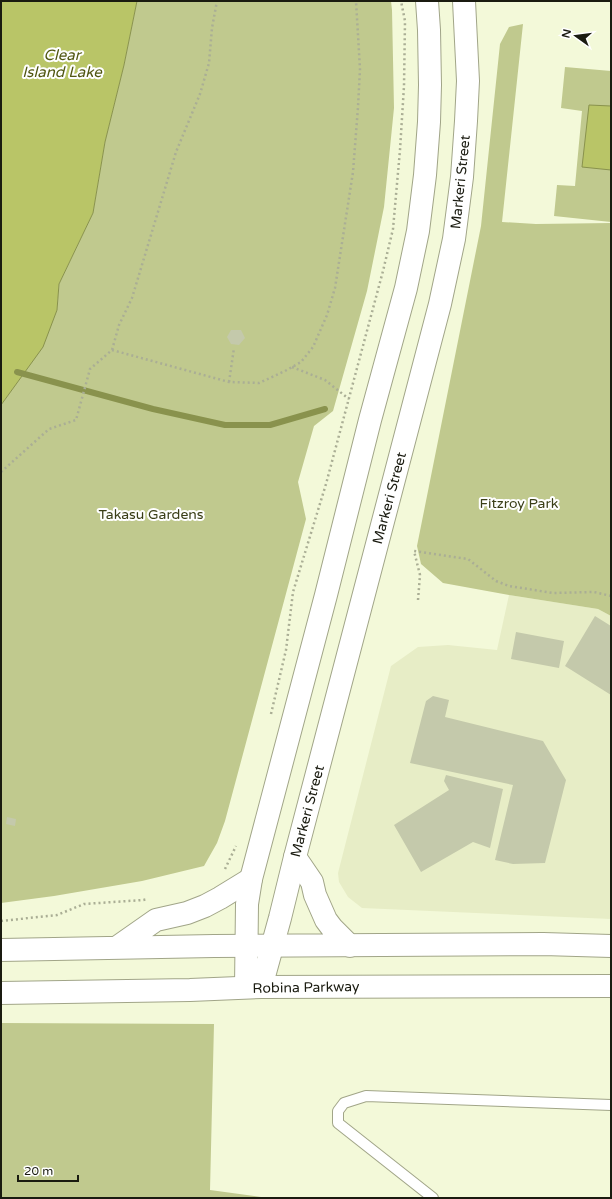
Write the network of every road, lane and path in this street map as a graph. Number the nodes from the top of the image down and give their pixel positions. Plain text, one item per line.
1 (217, 1) edge
2 (356, 1) edge
3 (401, 1) edge
4 (427, 1) edge
5 (464, 1) edge
6 (234, 348) dead end
7 (112, 350) junction
8 (292, 367) junction
9 (229, 382) junction
10 (348, 399) junction
11 (1, 472) edge
12 (611, 596) edge
13 (418, 600) dead end
14 (269, 721) dead end
15 (238, 842) dead end
16 (295, 857) junction
17 (223, 872) dead end
18 (251, 879) junction
19 (150, 898) dead end
20 (1, 921) edge
21 (247, 946) junction
22 (273, 946) junction
23 (350, 946) junction
24 (611, 946) edge
25 (116, 948) junction
26 (1, 950) edge
27 (611, 986) edge
28 (254, 987) junction
29 (1, 993) edge
30 (611, 1105) edge
31 (433, 1198) edge

1 - 7 path
2 - 8 path
3 - 10 path
4 - 18 main road
5 - 16 main road, Markeri Street
6 - 9 path
7 - 9 path
7 - 11 path
8 - 9 path
8 - 10 path
10 - 14 path
12 - 13 path
15 - 17 path
16 - 22 main road, Markeri Street
16 - 23 main road
18 - 21 main road
18 - 25 main road
19 - 20 path
21 - 22 main road
21 - 25 main road
21 - 28 main road
22 - 23 main road
22 - 28 main road, Markeri Street
23 - 24 main road
25 - 26 main road
27 - 28 main road, Robina Parkway
28 - 29 main road, Robina Parkway
30 - 31 lane

